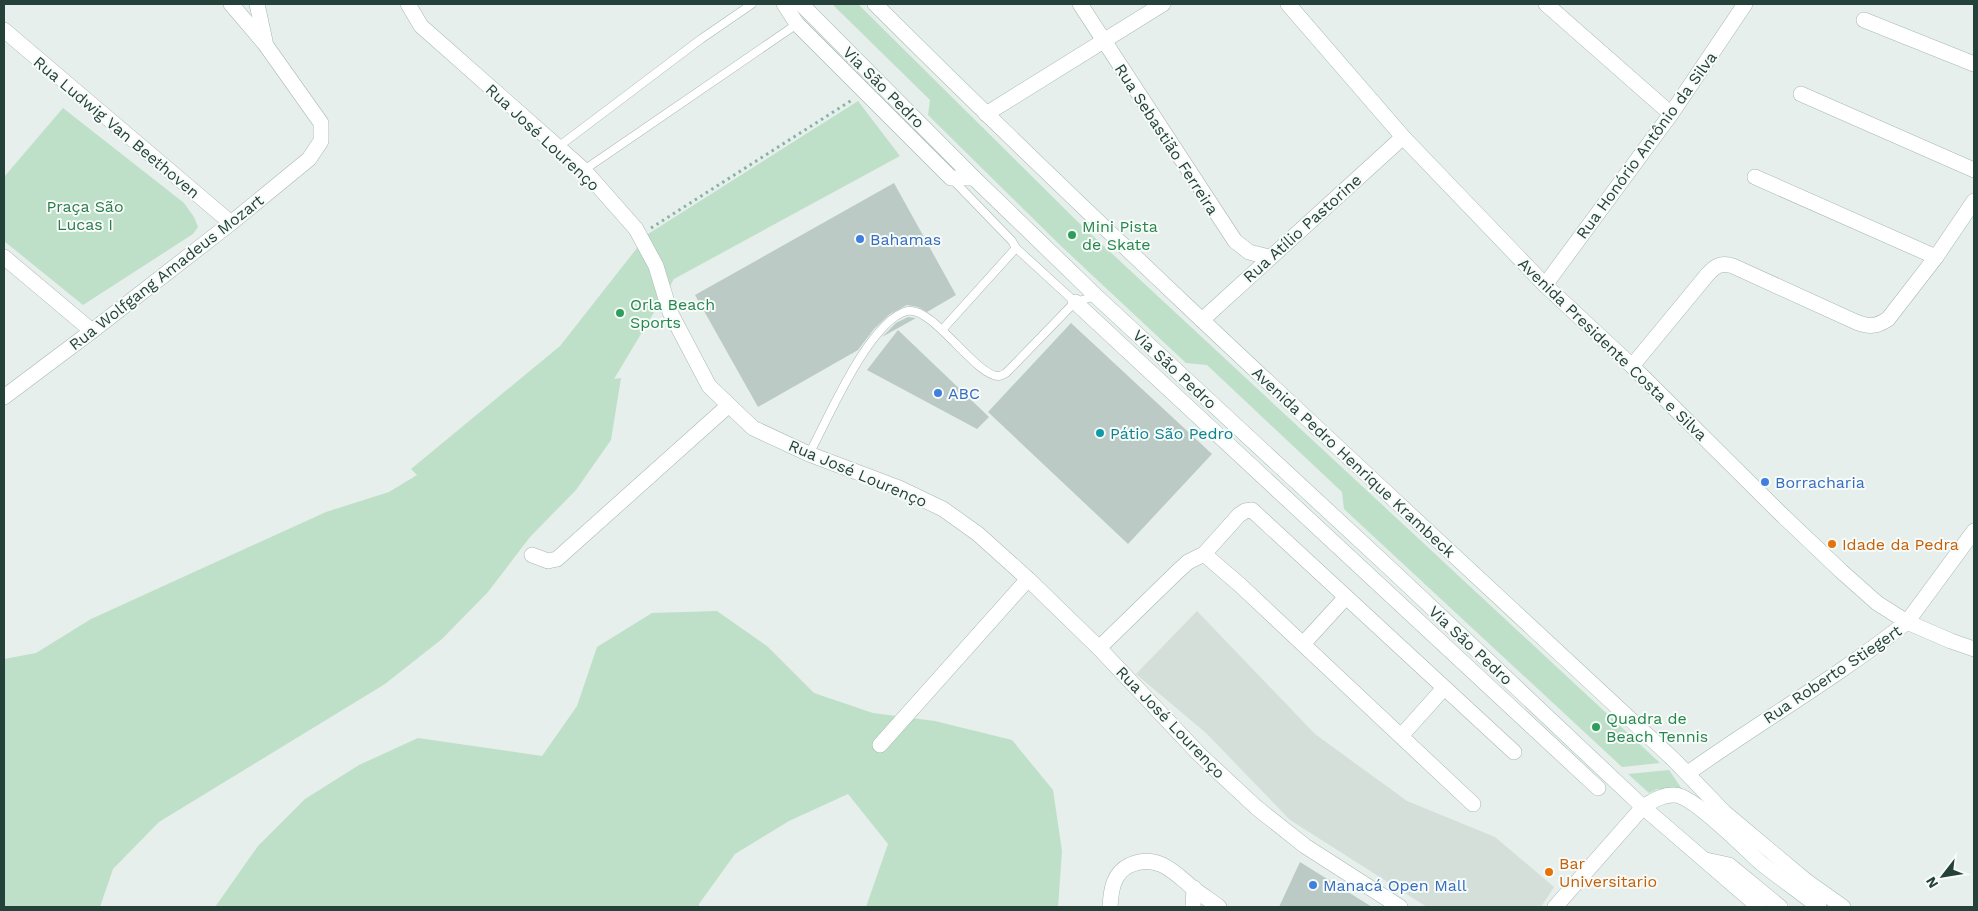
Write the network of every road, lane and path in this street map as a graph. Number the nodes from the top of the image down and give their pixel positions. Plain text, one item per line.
1 (231, 4) edge
2 (257, 4) edge
3 (408, 4) edge
4 (752, 4) edge
5 (784, 4) edge
6 (801, 4) edge
7 (875, 4) edge
8 (1080, 4) edge
9 (1163, 4) edge
10 (1288, 4) edge
11 (1546, 4) edge
12 (1745, 4) edge
13 (1864, 20) dead end
14 (798, 24) junction
15 (4, 30) edge
16 (1103, 41) junction
17 (265, 44) junction
18 (1974, 64) edge
19 (865, 92) junction
20 (1801, 94) dead end
21 (986, 114) junction
22 (1671, 114) junction
23 (1403, 138) junction
24 (558, 147) junction
25 (584, 170) junction
26 (1974, 170) edge
27 (1755, 177) dead end
28 (951, 178) junction
29 (974, 178) junction
30 (1974, 201) edge
31 (231, 223) junction
32 (639, 235) junction
33 (1016, 248) junction
34 (4, 256) edge
35 (1270, 257) junction
36 (1936, 257) junction
37 (1545, 285) junction
38 (1096, 296) junction
39 (1075, 302) junction
40 (1202, 320) junction
41 (942, 330) junction
42 (92, 332) junction
43 (1632, 366) junction
44 (4, 397) edge
45 (729, 405) junction
46 (809, 454) junction
47 (1974, 531) edge
48 (1204, 554) junction
49 (532, 555) dead end
50 (1028, 579) junction
51 (1346, 597) junction
52 (1907, 622) junction
53 (1303, 644) junction
54 (1099, 648) junction
55 (1974, 649) edge
56 (1444, 688) junction
57 (1401, 736) junction
58 (880, 745) dead end
59 (1514, 752) dead end
60 (1688, 773) junction
61 (1598, 788) dead end
62 (1473, 804) dead end
63 (1644, 807) junction
64 (1702, 859) junction
65 (1194, 888) junction
66 (1110, 907) edge
67 (1193, 907) edge
68 (1219, 907) edge
69 (1400, 907) edge
70 (1555, 907) edge
71 (1759, 907) edge
72 (1780, 907) edge
73 (1819, 907) edge
74 (1843, 907) edge

1 - 17 street
2 - 17 street
3 - 24 street, Rua José Lourenço
4 - 24 lane
5 - 14 street
6 - 29 street, Via São Pedro
7 - 21 street, Avenida Pedro Henrique Krambeck
8 - 16 street, Rua Sebastião Ferreira
9 - 16 street
10 - 23 street, Avenida Presidente Costa e Silva
11 - 22 street
12 - 22 street, Rua Honório Antônio da Silva
13 - 18 street
14 - 19 street
14 - 25 lane
15 - 31 street, Rua Ludwig Van Beethoven
16 - 21 street
16 - 35 street, Rua Sebastião Ferreira
17 - 31 street, Rua Wolfgang Amadeus Mozart
19 - 28 street
19 - 32 path
20 - 26 street
21 - 40 street, Avenida Pedro Henrique Krambeck
22 - 37 street, Rua Honório Antônio da Silva
23 - 35 street, Rua Atílio Pastorine
23 - 37 street, Avenida Presidente Costa e Silva
24 - 25 street, Rua José Lourenço
25 - 32 street, Rua José Lourenço
27 - 36 street
28 - 29 street
28 - 33 lane
29 - 38 street, Via São Pedro
30 - 36 street
31 - 42 street, Rua Wolfgang Amadeus Mozart
32 - 45 street, Rua José Lourenço
33 - 39 lane
33 - 41 lane
34 - 42 street
35 - 40 street, Rua Atílio Pastorine
36 - 43 street
37 - 43 street, Avenida Presidente Costa e Silva
38 - 39 lane
38 - 63 street, Via São Pedro
39 - 41 lane
39 - 61 street
40 - 60 street, Avenida Pedro Henrique Krambeck
41 - 46 lane
42 - 44 street, Rua Wolfgang Amadeus Mozart
43 - 52 street, Avenida Presidente Costa e Silva
45 - 46 street, Rua José Lourenço
45 - 49 street
46 - 50 street, Rua José Lourenço
47 - 52 street, Rua Roberto Stiegert
48 - 51 street
48 - 53 street
48 - 54 street
50 - 54 street, Rua José Lourenço
50 - 58 street
51 - 53 street
51 - 56 street
52 - 55 street, Avenida Presidente Costa e Silva
52 - 60 street, Rua Roberto Stiegert
53 - 57 street
54 - 69 street, Rua José Lourenço
56 - 57 street
56 - 59 street
57 - 62 street
60 - 74 street, Avenida Pedro Henrique Krambeck
63 - 64 street
63 - 70 street
63 - 73 street
64 - 71 street
64 - 72 street
65 - 66 street
65 - 67 street
65 - 68 street

